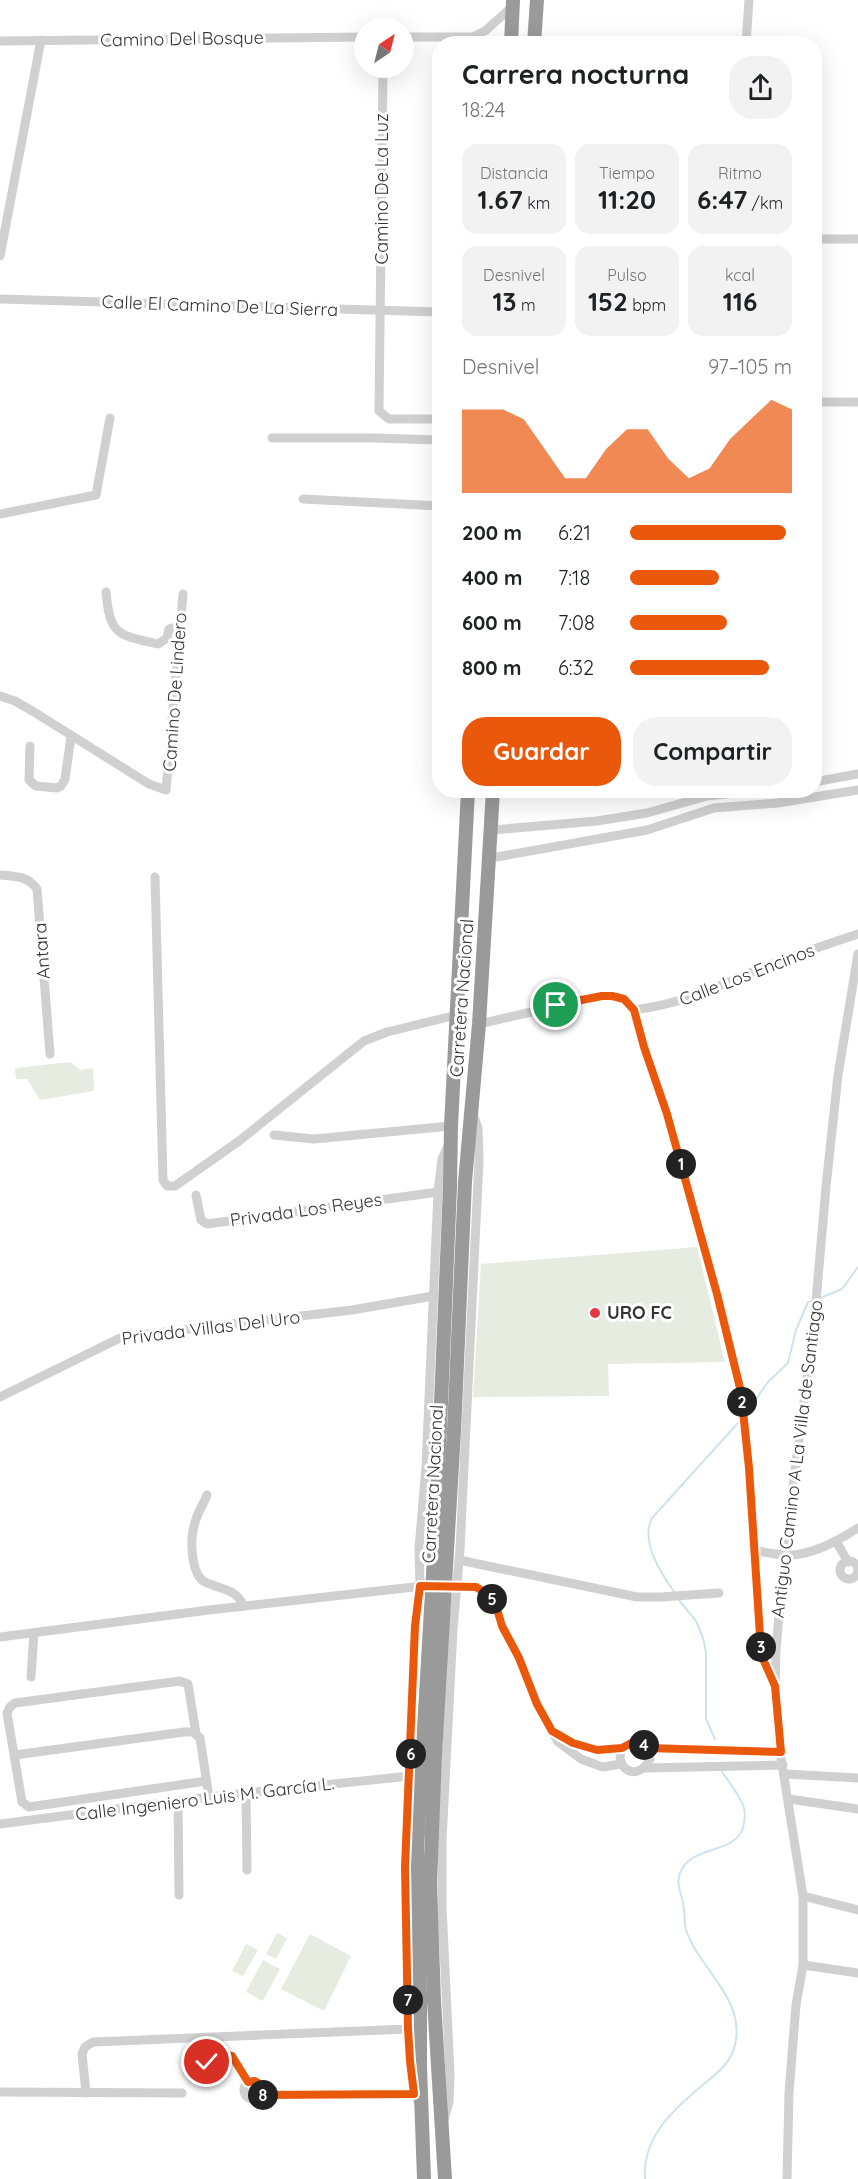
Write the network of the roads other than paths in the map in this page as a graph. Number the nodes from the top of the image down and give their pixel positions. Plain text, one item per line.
1 (537, 0) edge
2 (749, 0) edge
3 (513, 3) edge
4 (475, 36) edge
5 (511, 36) edge
6 (535, 36) edge
7 (747, 36) edge
8 (354, 37) edge
9 (414, 37) edge
10 (432, 37) edge
11 (41, 40) junction
12 (0, 41) edge
13 (382, 78) edge
14 (822, 239) edge
15 (858, 239) edge
16 (0, 256) edge
17 (0, 299) edge
18 (381, 311) junction
19 (432, 312) edge
20 (822, 402) edge
21 (858, 402) edge
22 (110, 418) dead end
23 (432, 419) edge
24 (272, 438) dead end
25 (432, 440) edge
26 (303, 499) dead end
27 (432, 506) edge
28 (0, 514) edge
29 (106, 592) dead end
30 (183, 594) dead end
31 (179, 626) junction
32 (0, 696) edge
33 (71, 737) junction
34 (30, 746) dead end
35 (858, 774) edge
36 (822, 781) edge
37 (858, 790) edge
38 (822, 796) edge
39 (468, 798) edge
40 (494, 798) edge
41 (700, 798) edge
42 (809, 798) edge
43 (597, 821) junction
44 (492, 830) junction
45 (598, 840) junction
46 (490, 858) junction
47 (0, 875) edge
48 (155, 877) dead end
49 (858, 934) edge
50 (858, 954) edge
51 (634, 1010) junction
52 (457, 1015) junction
53 (478, 1024) junction
54 (50, 1054) dead end
55 (471, 1109) junction
56 (451, 1125) junction
57 (274, 1135) dead end
58 (444, 1190) junction
59 (196, 1195) dead end
60 (433, 1296) junction
61 (0, 1397) edge
62 (207, 1495) dead end
63 (858, 1528) edge
64 (836, 1541) junction
65 (419, 1549) junction
66 (460, 1549) junction
67 (754, 1550) junction
68 (784, 1555) junction
69 (459, 1560) junction
70 (848, 1562) dead end
71 (420, 1586) junction
72 (457, 1586) junction
73 (719, 1593) dead end
74 (244, 1606) junction
75 (415, 1626) junction
76 (453, 1629) junction
77 (34, 1633) junction
78 (0, 1637) edge
79 (31, 1677) dead end
80 (775, 1686) junction
81 (552, 1731) junction
82 (196, 1734) junction
83 (622, 1748) junction
84 (648, 1748) junction
85 (781, 1752) junction
86 (15, 1755) junction
87 (621, 1764) junction
88 (645, 1768) junction
89 (784, 1769) junction
90 (410, 1776) junction
91 (858, 1778) edge
92 (206, 1781) junction
93 (246, 1794) junction
94 (209, 1797) junction
95 (789, 1798) junction
96 (178, 1802) junction
97 (858, 1809) edge
98 (0, 1824) edge
99 (246, 1870) dead end
100 (179, 1895) dead end
101 (803, 1896) junction
102 (858, 1910) edge
103 (803, 1965) junction
104 (858, 1973) edge
105 (427, 2000) junction
106 (408, 2029) junction
107 (207, 2062) dead end
108 (0, 2092) edge
109 (86, 2093) junction
110 (182, 2093) dead end
111 (414, 2094) junction
112 (422, 2110) junction
113 (442, 2125) junction
114 (424, 2179) edge
115 (445, 2179) edge
116 (787, 2179) edge

1 - 6 highway
2 - 7 street
3 - 4 street
3 - 5 highway
8 - 11 street, Camino Del Bosque
9 - 10 street
11 - 12 street, Camino Del Bosque
11 - 16 street
13 - 18 street, Camino De La Luz
14 - 15 street
17 - 18 street, Calle El Camino De La Sierra
18 - 19 street, Calle El Camino De La Sierra
18 - 23 street, Camino De La Luz
20 - 21 street
22 - 28 street
24 - 25 street
26 - 27 street
29 - 31 street
30 - 31 street, Camino De Lindero
31 - 33 street, Camino De Lindero
32 - 33 street
33 - 34 street
35 - 36 street
37 - 38 street
39 - 52 highway, Carretera Nacional
40 - 44 highway, Carretera Nacional
41 - 43 street
42 - 45 street
43 - 44 street
43 - 45 street
44 - 46 highway, Carretera Nacional
45 - 46 street
46 - 53 highway, Carretera Nacional
47 - 54 street, Antara
48 - 52 street
49 - 51 street, Calle Los Encinos
50 - 68 street, Antiguo Camino A La Villa de Santiago
51 - 53 street
51 - 67 street
52 - 56 highway, Carretera Nacional
53 - 55 highway, Carretera Nacional
55 - 66 street
55 - 105 highway, Carretera Nacional, bridge
56 - 57 street
56 - 58 highway, Carretera Nacional
58 - 59 street, Privada Los Reyes
58 - 60 street
58 - 105 highway, Carretera Nacional, bridge
60 - 61 street, Privada Villas Del Uro
60 - 65 street
62 - 74 street
63 - 64 street
64 - 68 street
64 - 70 street
65 - 66 street
65 - 71 street
66 - 69 street
67 - 68 street
67 - 80 street
68 - 80 street, Antiguo Camino A La Villa de Santiago
69 - 72 street
69 - 73 street
71 - 72 street
71 - 74 street
71 - 75 street
72 - 76 street
72 - 81 street
74 - 77 street
75 - 76 street
75 - 90 street
76 - 113 street
77 - 78 street
77 - 79 street
80 - 85 street, Antiguo Camino A La Villa de Santiago
81 - 83 street
81 - 87 street
82 - 86 street
82 - 86 street
82 - 92 street
83 - 84 street
83 - 87 street
84 - 85 street
84 - 88 street
85 - 89 street, Antiguo Camino A La Villa de Santiago
86 - 92 street
87 - 88 street
88 - 89 street
89 - 91 street
89 - 95 street, Antiguo Camino A La Villa de Santiago
90 - 93 street, Calle Ingeniero Luis M. García L.
90 - 106 street
92 - 94 street
93 - 94 street, Calle Ingeniero Luis M. García L.
93 - 99 street
94 - 96 street, Calle Ingeniero Luis M. García L.
95 - 97 street
95 - 101 street, Antiguo Camino A La Villa de Santiago
96 - 98 street, Calle Ingeniero Luis M. García L.
96 - 100 street
101 - 102 street
101 - 103 street, Antiguo Camino A La Villa de Santiago
103 - 104 street
103 - 116 street, Antiguo Camino A La Villa de Santiago
105 - 112 highway, Carretera Nacional
105 - 113 highway, Carretera Nacional
106 - 109 street
106 - 111 street
107 - 111 street
108 - 109 street
109 - 110 street
111 - 112 street
112 - 114 highway, Carretera Nacional
113 - 115 highway, Carretera Nacional

